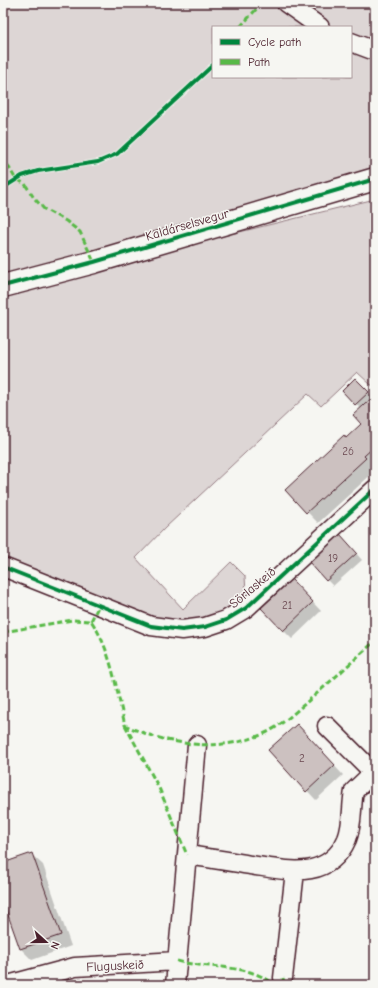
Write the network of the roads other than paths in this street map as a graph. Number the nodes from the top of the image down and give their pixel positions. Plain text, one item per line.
1 (286, 3) edge
2 (319, 26) edge
3 (352, 42) edge
4 (375, 51) edge
5 (375, 179) edge
6 (3, 286) edge
7 (375, 489) edge
8 (3, 567) edge
9 (327, 726) dead end
10 (197, 745) dead end
11 (375, 773) edge
12 (187, 855) junction
13 (294, 871) junction
14 (177, 961) junction
15 (283, 978) dead end
16 (3, 980) edge
17 (6, 985) edge
18 (175, 985) edge

1 - 2 street
3 - 4 street
5 - 6 street, Kaldárselsvegur
7 - 8 street, Sörlaskeið
9 - 11 street
10 - 12 street
11 - 13 street
12 - 13 street
12 - 14 street
13 - 15 street
14 - 17 street, Fluguskeið
14 - 18 street
16 - 17 street, Fluguskeið

